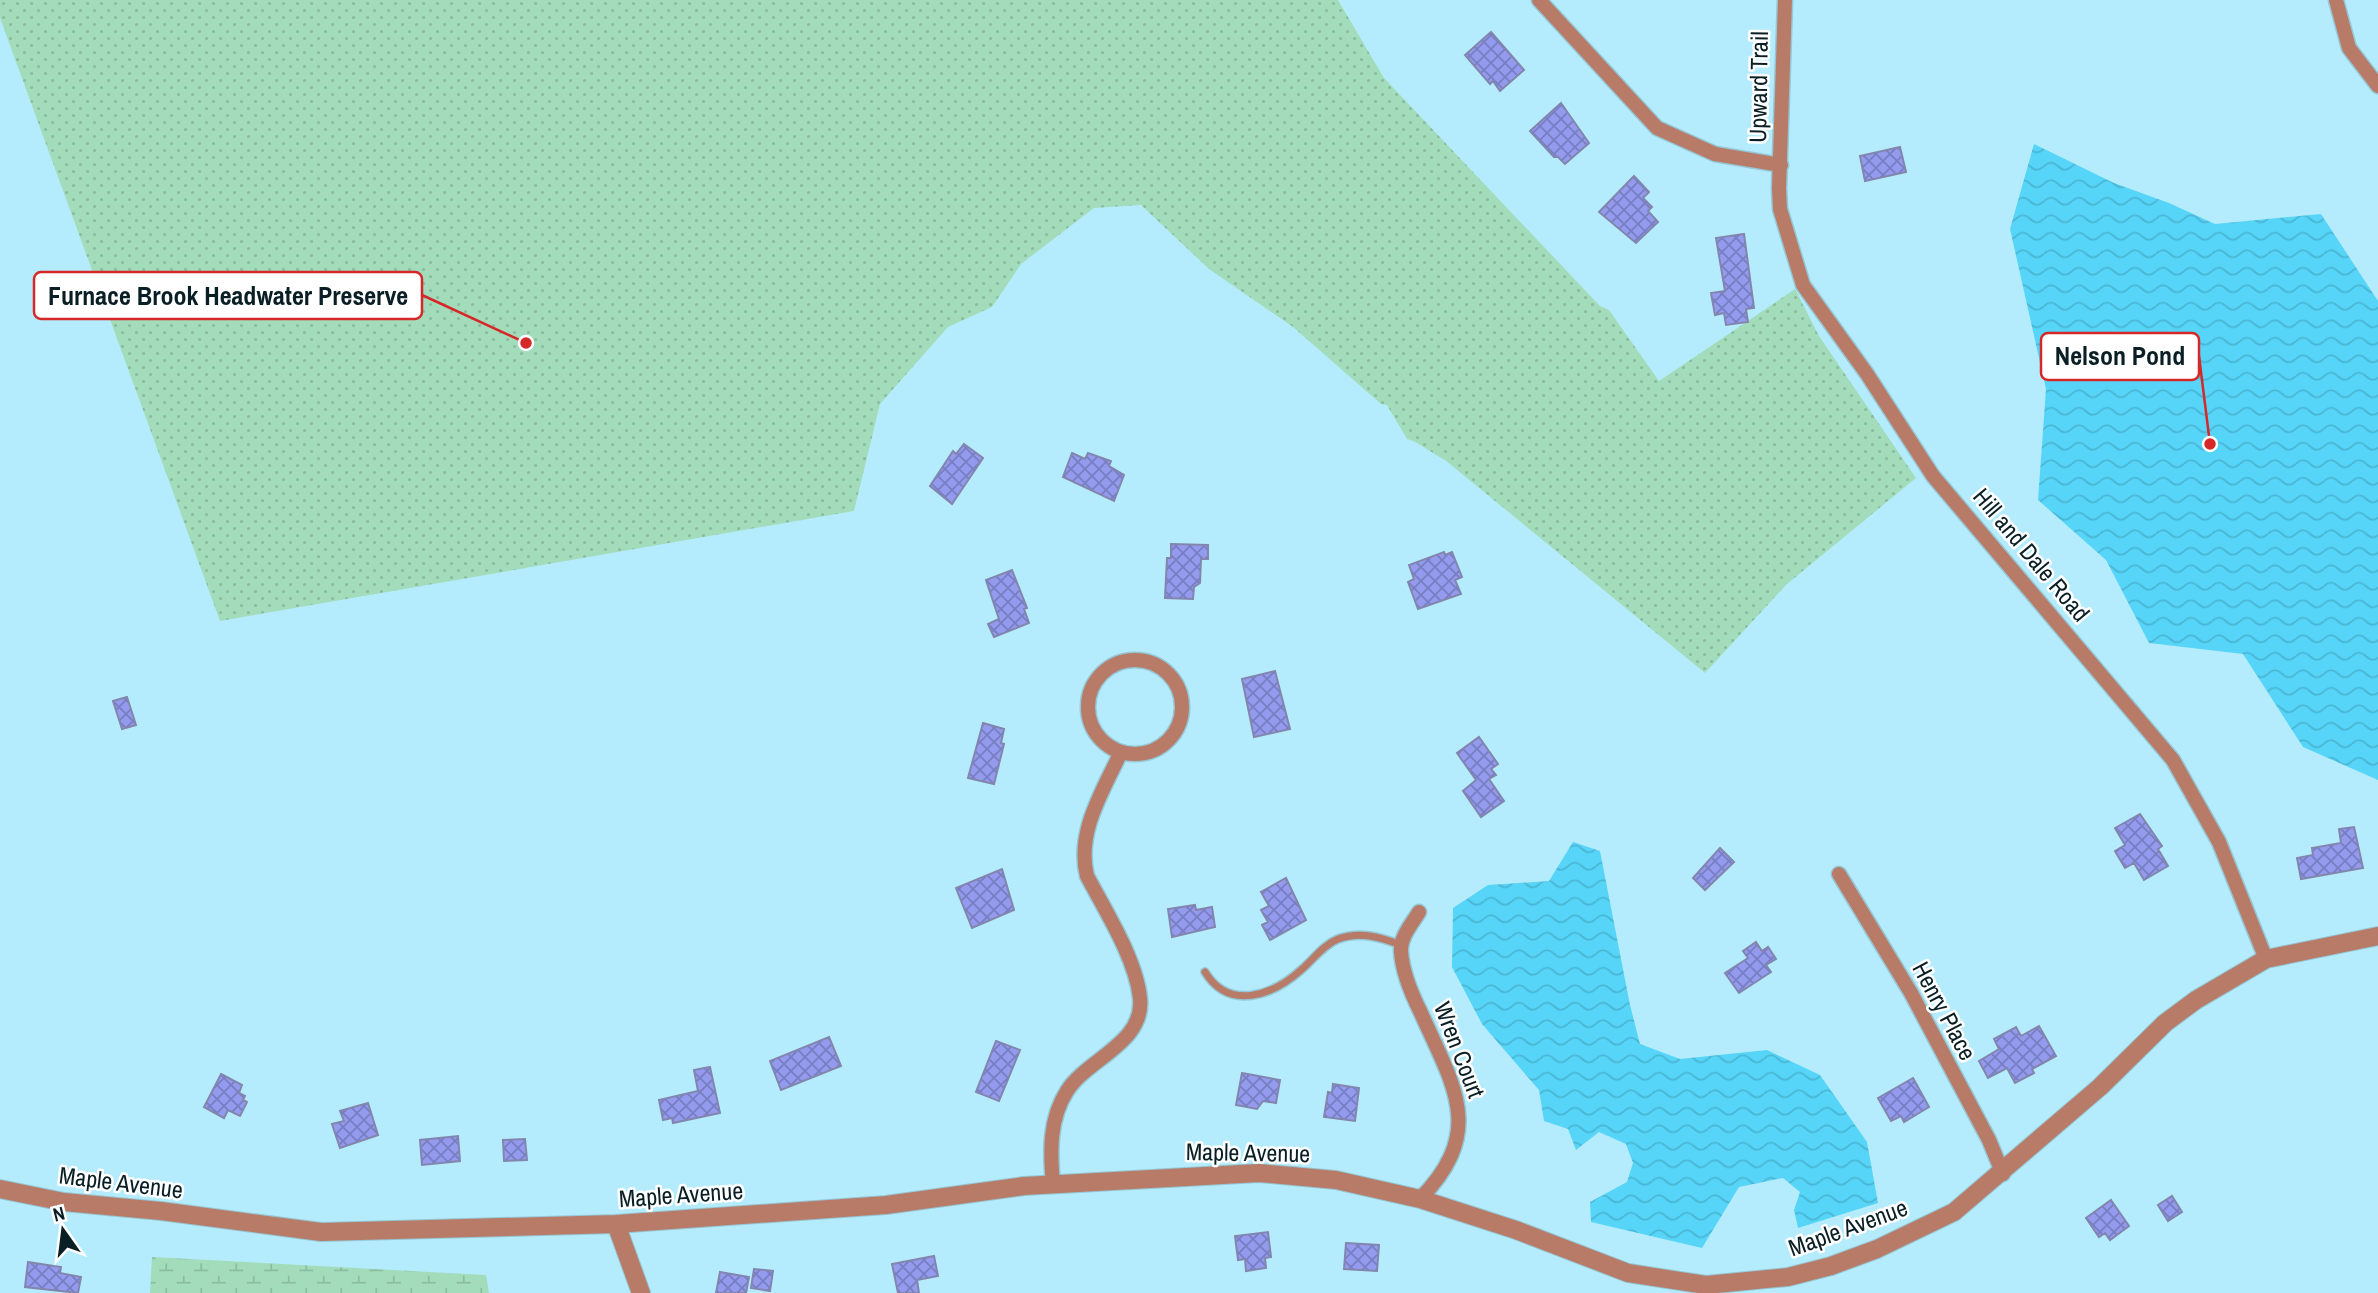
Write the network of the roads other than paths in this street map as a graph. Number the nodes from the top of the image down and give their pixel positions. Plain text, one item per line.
1 (1539, 0) edge
2 (1785, 0) edge
3 (2336, 0) edge
4 (2378, 86) edge
5 (1780, 170) junction
6 (1121, 752) junction
7 (1839, 874) dead end
8 (1419, 912) dead end
9 (2378, 936) edge
10 (1402, 945) junction
11 (2266, 959) junction
12 (1205, 972) dead end
13 (2003, 1174) junction
14 (1053, 1184) junction
15 (0, 1189) edge
16 (1420, 1199) junction
17 (616, 1224) junction
18 (1689, 1288) edge
19 (641, 1293) edge

1 - 5 street
2 - 5 street, Upward Trail
3 - 4 street
5 - 11 street, Hill and Dale Road
6 - 6 street
6 - 14 street
7 - 13 street, Henry Place
8 - 10 street
9 - 11 street, Maple Avenue
10 - 12 lane
10 - 16 street, Wren Court
11 - 13 street, Maple Avenue
13 - 18 street, Maple Avenue
14 - 16 street, Maple Avenue
14 - 17 street, Maple Avenue
15 - 17 street, Maple Avenue
16 - 18 street, Maple Avenue
17 - 19 street

